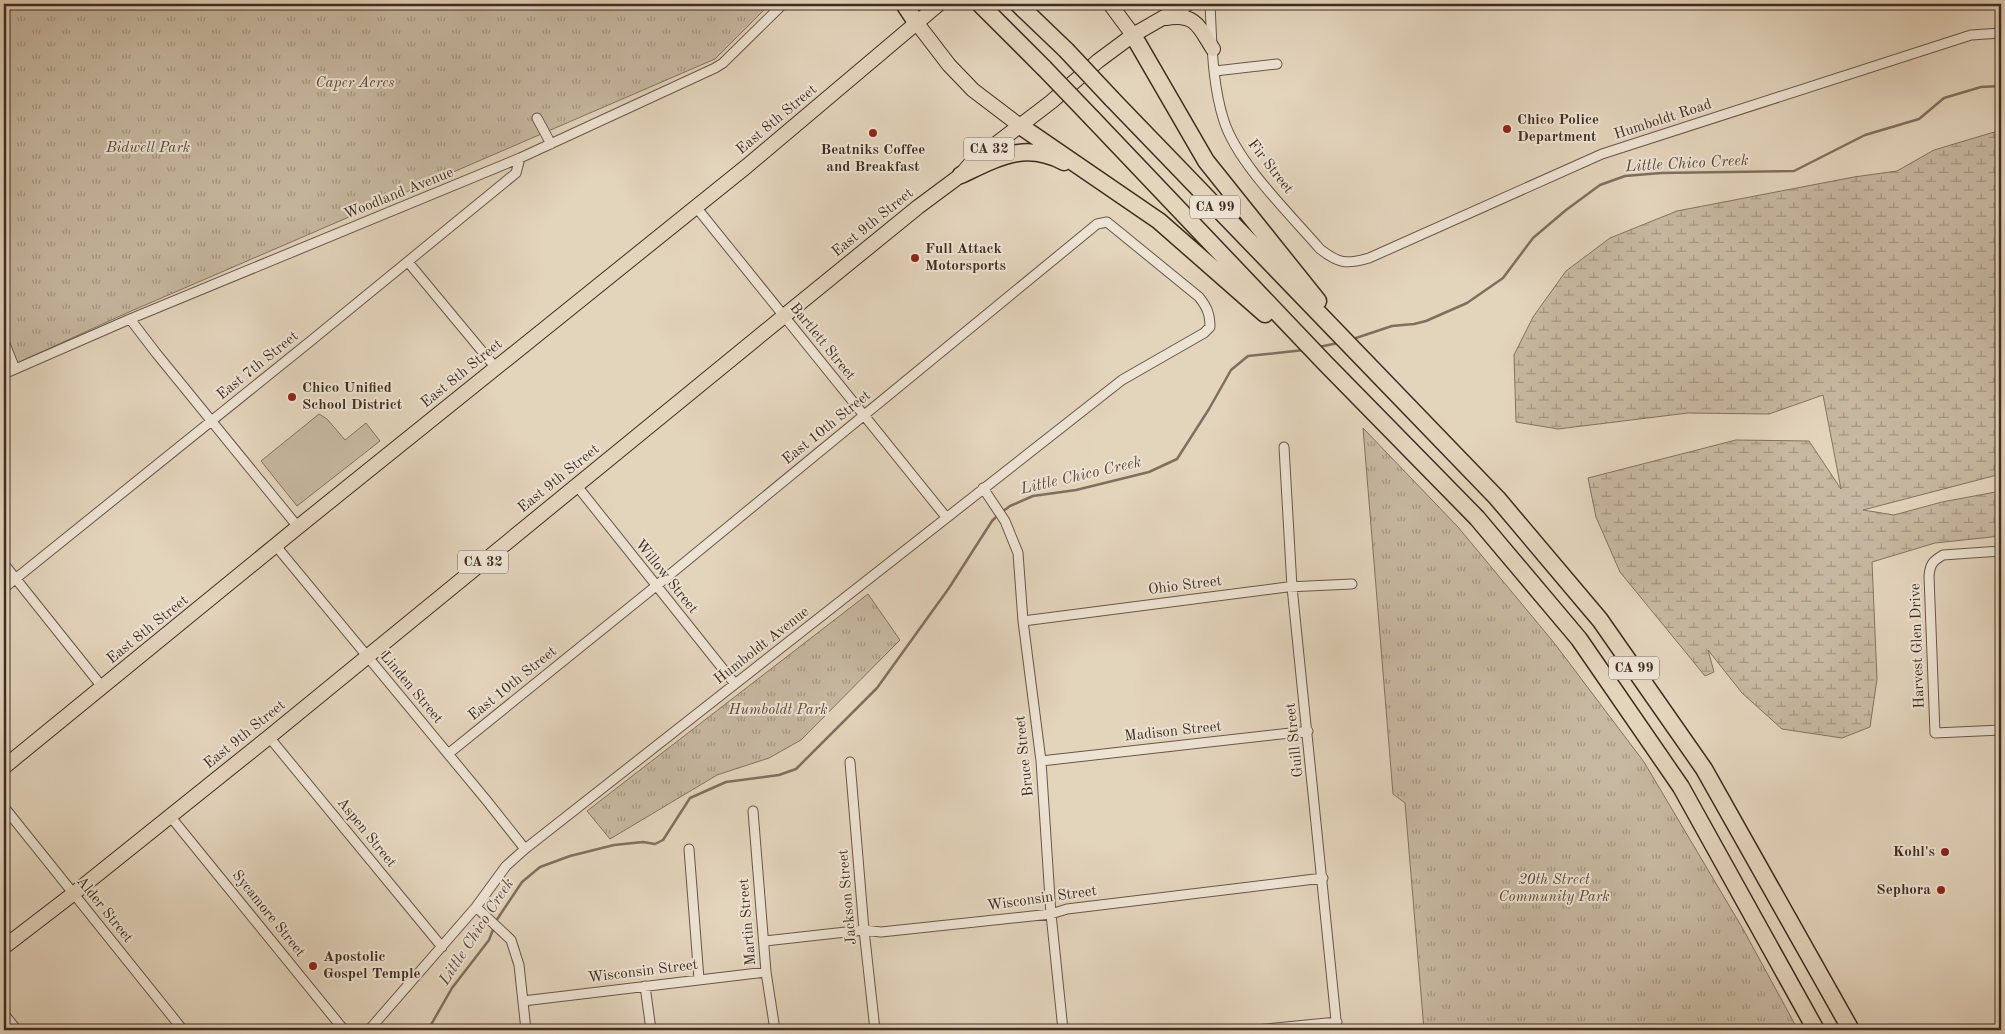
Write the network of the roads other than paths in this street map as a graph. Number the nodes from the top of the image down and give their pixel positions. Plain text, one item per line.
1 (783, 4) edge
2 (904, 4) edge
3 (939, 4) edge
4 (1018, 4) edge
5 (1110, 4) edge
6 (1187, 4) edge
7 (1210, 4) edge
8 (985, 9) edge
9 (1158, 20) junction
10 (916, 22) junction
11 (2001, 33) edge
12 (1133, 35) junction
13 (1213, 49) junction
14 (1278, 64) dead end
15 (1215, 71) junction
16 (537, 118) dead end
17 (1020, 125) junction
18 (551, 144) junction
19 (520, 158) junction
20 (962, 175) junction
21 (1114, 189) junction
22 (696, 207) junction
23 (408, 262) junction
24 (1345, 263) joint
25 (784, 316) junction
26 (130, 319) junction
27 (1329, 325) junction
28 (1210, 327) joint
29 (1292, 334) junction
30 (5, 344) edge
31 (496, 368) junction
32 (15, 369) junction
33 (4, 374) edge
34 (864, 415) junction
35 (212, 421) junction
36 (1284, 447) dead end
37 (577, 486) junction
38 (982, 488) junction
39 (946, 517) junction
40 (298, 527) junction
41 (276, 546) junction
42 (2001, 551) edge
43 (4, 564) edge
44 (16, 579) junction
45 (1352, 584) dead end
46 (656, 586) junction
47 (4, 588) edge
48 (1292, 588) junction
49 (1023, 621) junction
50 (366, 656) junction
51 (734, 684) junction
52 (103, 688) junction
53 (2001, 730) edge
54 (1308, 731) junction
55 (269, 736) junction
56 (448, 754) junction
57 (1041, 761) junction
58 (850, 762) dead end
59 (4, 767) edge
60 (4, 807) edge
61 (752, 811) dead end
62 (170, 816) junction
63 (525, 849) junction
64 (689, 849) dead end
65 (1323, 878) junction
66 (73, 894) junction
67 (476, 907) junction
68 (1052, 914) junction
69 (864, 930) junction
70 (765, 941) junction
71 (4, 947) edge
72 (442, 947) junction
73 (766, 972) junction
74 (699, 979) junction
75 (645, 986) junction
76 (523, 1001) junction
77 (4, 1014) edge
78 (1337, 1026) edge
79 (17, 1030) edge
80 (183, 1030) edge
81 (344, 1030) edge
82 (369, 1030) edge
83 (526, 1030) edge
84 (651, 1030) edge
85 (775, 1030) edge
86 (875, 1030) edge
87 (1063, 1030) edge
88 (1256, 1030) edge
89 (1816, 1030) edge
90 (1851, 1030) edge

1 - 18 street, Woodland Avenue
2 - 10 highway
3 - 10 main road, East 8th Street
4 - 27 highway, CA 99, bridge
5 - 12 main road
6 - 9 main road, CA 32
7 - 13 street, Fir Street
8 - 29 highway, CA 99, bridge
9 - 12 main road, CA 32
9 - 13 main road
10 - 17 main road
10 - 22 main road, East 8th Street
11 - 24 street, Humboldt Road
12 - 17 main road, East 9th Street / CA 32
12 - 27 highway
13 - 15 street, Fir Street
14 - 15 street
15 - 24 street, Fir Street
16 - 18 street
17 - 20 main road, East 9th Street / CA 32
17 - 21 highway
18 - 19 street, Woodland Avenue
19 - 23 street, East 7th Street
19 - 26 street, Woodland Avenue
20 - 21 highway
20 - 25 main road, East 9th Street / CA 32
21 - 29 highway
22 - 25 street, Bartlett Street
22 - 31 main road, East 8th Street
23 - 31 street
23 - 35 street, East 7th Street
25 - 34 street, Bartlett Street
25 - 37 main road, East 9th Street / CA 32
26 - 32 street, Woodland Avenue
26 - 35 street
27 - 90 highway, CA 99
28 - 34 street, East 10th Street
28 - 38 street, Humboldt Avenue
29 - 89 highway, CA 99
30 - 32 street
31 - 40 main road, East 8th Street
32 - 33 street, Woodland Avenue
34 - 39 street, Bartlett Street
34 - 46 street, East 10th Street
35 - 40 street
35 - 44 street, East 7th Street
36 - 48 street, Guill Street
37 - 46 street, Willow Street
37 - 50 main road, East 9th Street / CA 32
38 - 39 street, Humboldt Avenue
38 - 49 street, Bruce Street
39 - 51 street, Humboldt Avenue
40 - 41 main road, East 8th Street
41 - 50 street, Linden Street
41 - 52 main road, East 8th Street
42 - 53 street, Harvest Glen Drive
43 - 44 street
44 - 47 street, East 7th Street
44 - 52 street
45 - 48 street, Ohio Street
46 - 51 street, Willow Street
46 - 56 street, East 10th Street
48 - 49 street, Ohio Street
48 - 54 street, Guill Street
49 - 57 street, Bruce Street
50 - 55 main road, East 9th Street / CA 32
50 - 56 street, Linden Street
51 - 63 street, Humboldt Avenue
52 - 59 main road, East 8th Street
54 - 57 street, Madison Street
54 - 65 street, Guill Street
55 - 62 main road, East 9th Street / CA 32
55 - 72 street, Aspen Street
56 - 63 street, Linden Street
57 - 68 street, Bruce Street
58 - 69 street, Jackson Street
60 - 66 street, Alder Street
61 - 70 street, Martin Street
62 - 66 main road, East 9th Street / CA 32
62 - 81 street, Sycamore Street
63 - 67 street, Humboldt Avenue
64 - 74 street
65 - 68 street, Wisconsin Street
65 - 78 street, Guill Street
66 - 71 main road, East 9th Street / CA 32
66 - 80 street, Alder Street
67 - 72 street, Humboldt Avenue
67 - 76 street
68 - 69 street, Wisconsin Street
68 - 87 street, Bruce Street
69 - 70 street, Wisconsin Street
69 - 86 street, Jackson Street
70 - 73 street, Martin Street
72 - 82 street, Humboldt Avenue
73 - 74 street, Wisconsin Street
73 - 85 street, Martin Street
74 - 75 street, Wisconsin Street
75 - 76 street, Wisconsin Street
75 - 84 street
76 - 83 street
77 - 79 street
78 - 88 street

